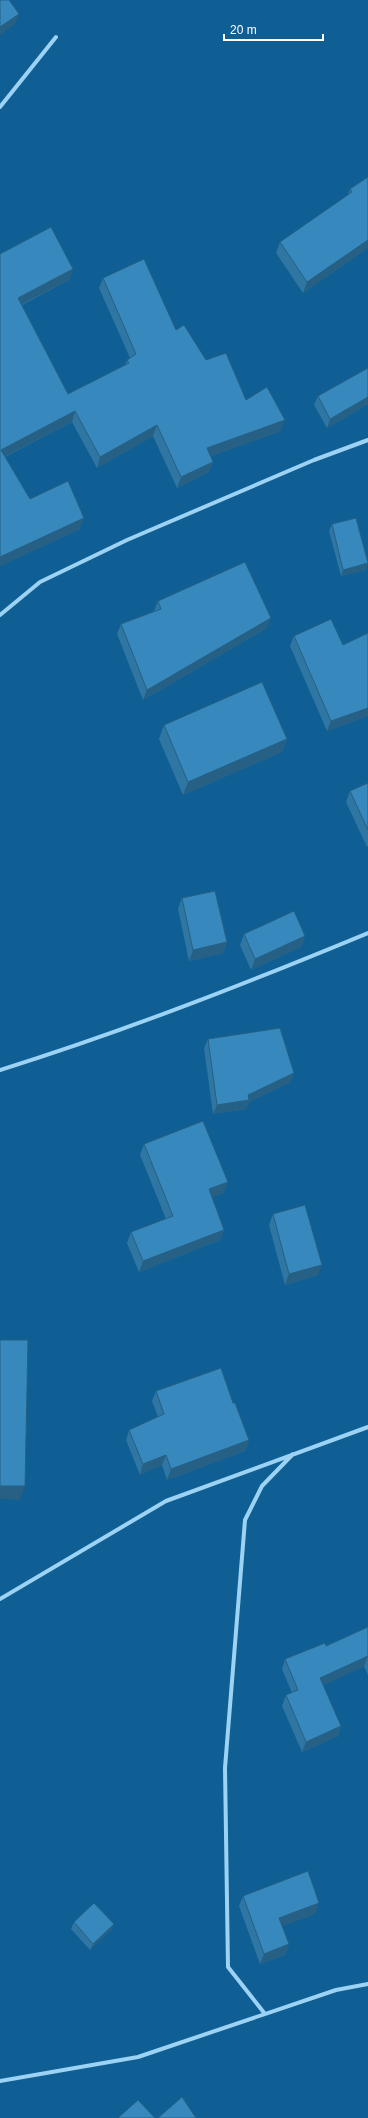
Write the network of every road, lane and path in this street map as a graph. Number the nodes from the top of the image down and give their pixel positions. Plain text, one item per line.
1 (56, 37) dead end
2 (0, 108) edge
3 (368, 440) edge
4 (0, 614) edge
5 (368, 933) edge
6 (0, 1070) edge
7 (368, 1427) edge
8 (294, 1454) junction
9 (0, 1599) edge
10 (368, 1984) edge
11 (265, 2014) junction
12 (0, 2081) edge

1 - 2 street
3 - 4 street
5 - 6 street
7 - 8 street
8 - 9 street
8 - 11 street
10 - 11 street
11 - 12 street

